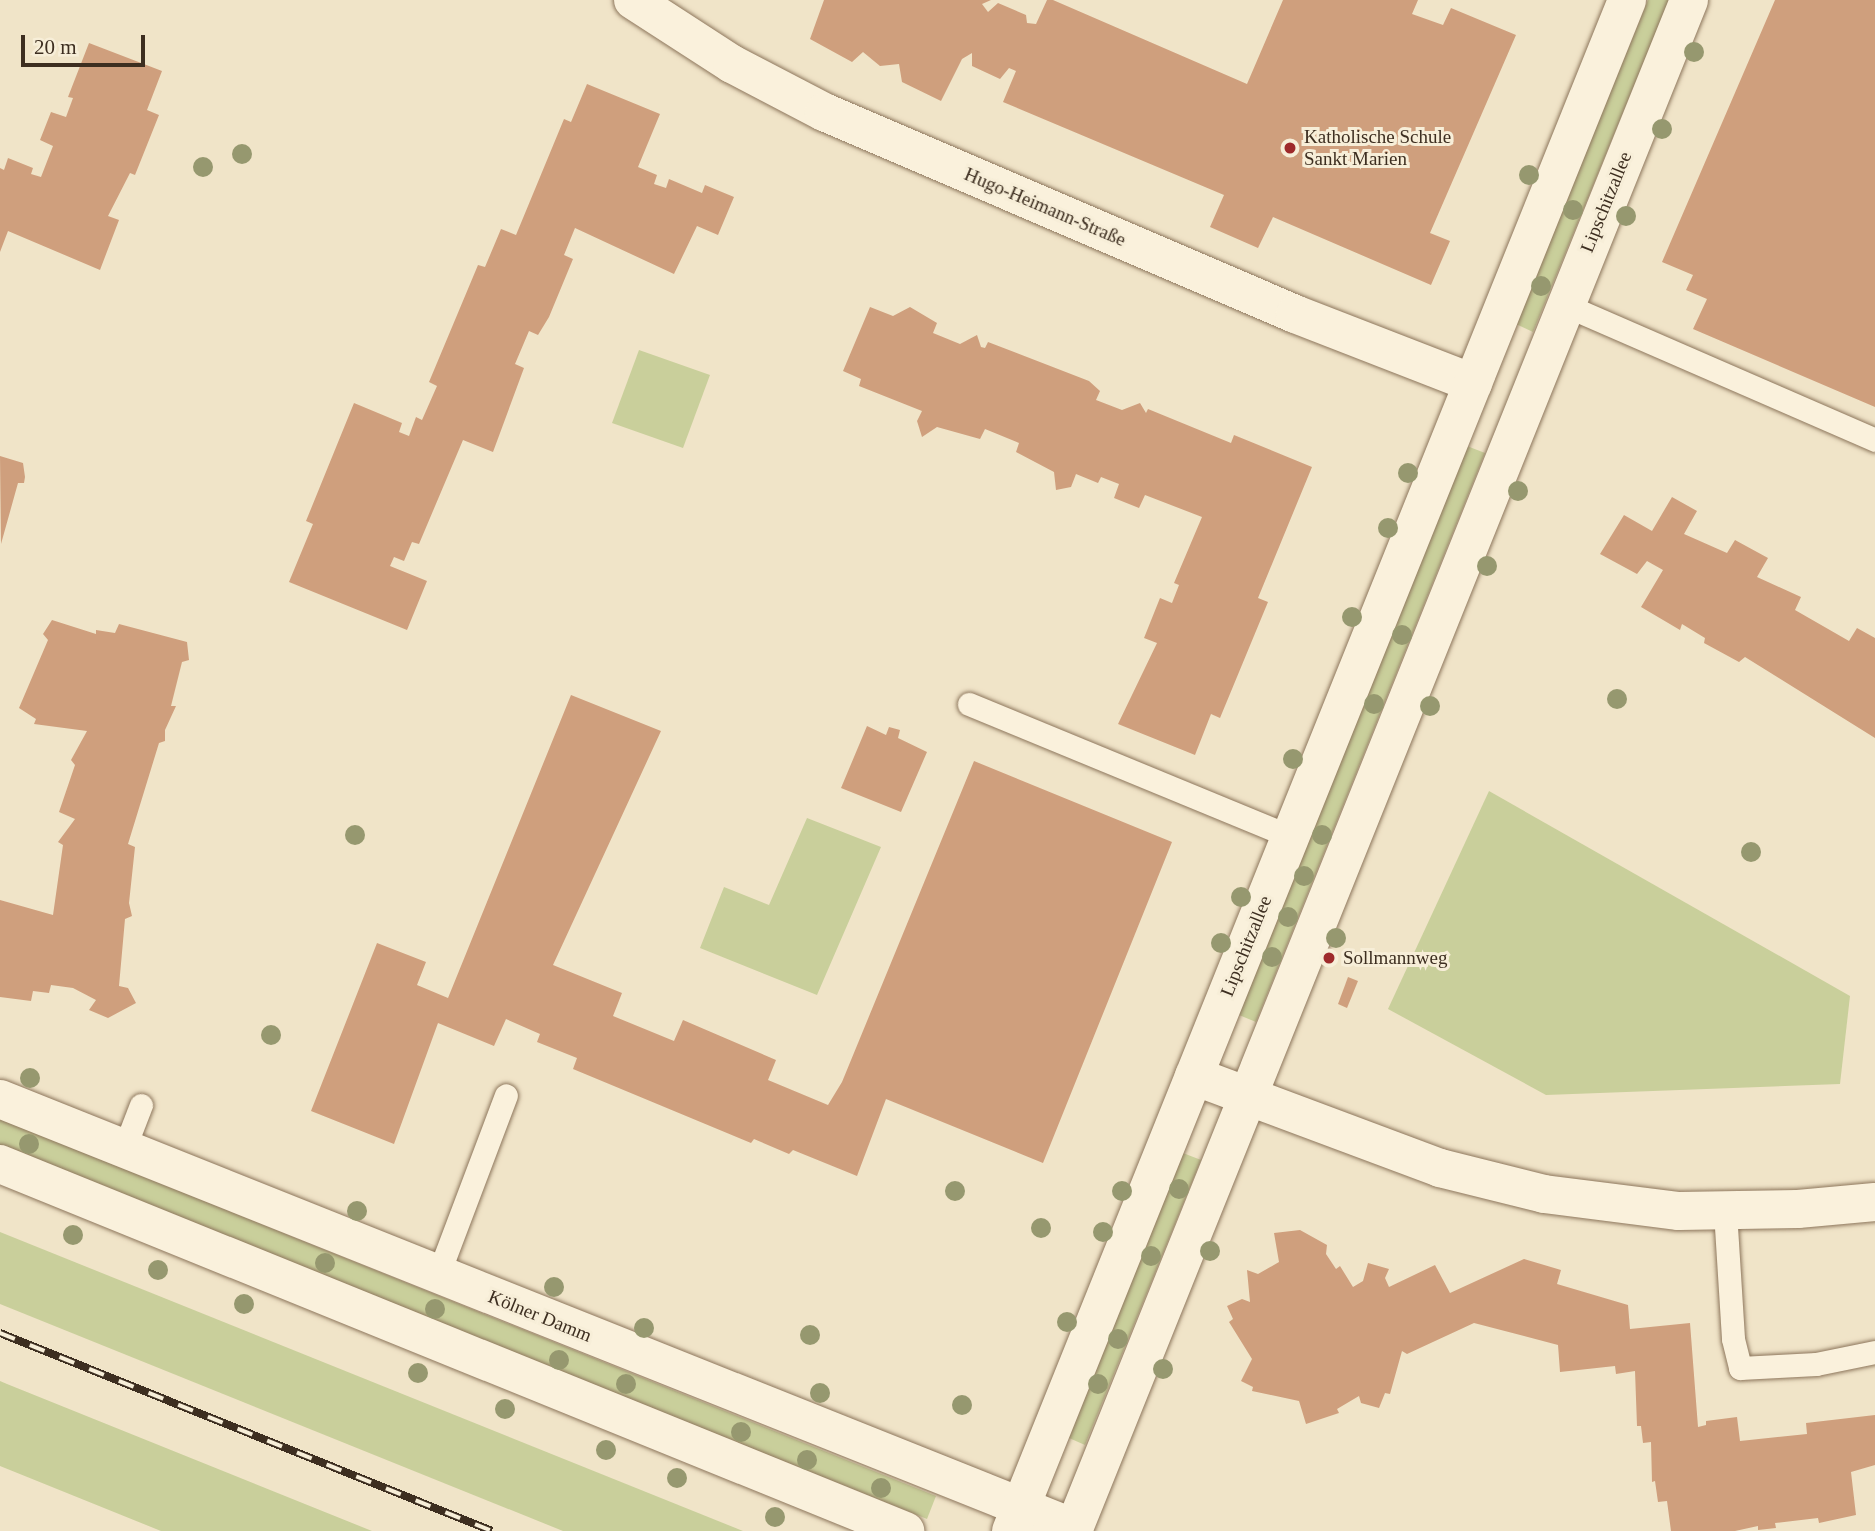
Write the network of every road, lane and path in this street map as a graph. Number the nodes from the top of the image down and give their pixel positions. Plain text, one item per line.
1 (633, 0) edge
2 (1627, 0) edge
3 (1689, 0) edge
4 (1565, 305) junction
5 (1473, 383) junction
6 (1525, 404) junction
7 (1875, 440) edge
8 (969, 704) dead end
9 (1290, 836) junction
10 (1194, 1076) junction
11 (506, 1094) dead end
12 (1245, 1097) junction
13 (0, 1099) edge
14 (141, 1105) dead end
15 (124, 1149) junction
16 (0, 1164) edge
17 (1875, 1202) edge
18 (1726, 1211) junction
19 (438, 1275) junction
20 (1875, 1352) edge
21 (1016, 1520) edge
22 (1076, 1530) edge
23 (905, 1531) edge

1 - 5 street, Hugo-Heimann-Straße
2 - 5 street, Lipschitzallee
3 - 4 street, Lipschitzallee
4 - 6 street, Lipschitzallee
4 - 7 lane
5 - 6 street
5 - 9 street, Lipschitzallee
6 - 12 street, Lipschitzallee
8 - 9 lane
9 - 10 street, Lipschitzallee
10 - 12 street
10 - 21 street, Lipschitzallee
11 - 19 lane
12 - 18 street
12 - 22 street, Lipschitzallee
13 - 15 street, Kölner Damm
14 - 15 lane
15 - 19 street, Kölner Damm
16 - 23 street
17 - 18 street
18 - 20 lane
19 - 21 street, Kölner Damm
21 - 22 street, Kölner Damm

